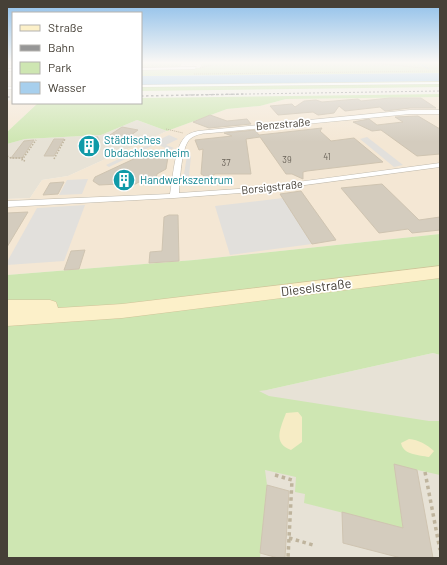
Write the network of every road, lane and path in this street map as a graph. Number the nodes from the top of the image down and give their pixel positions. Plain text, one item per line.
1 (440, 112) edge
2 (166, 129) dead end
3 (190, 136) junction
4 (99, 138) dead end
5 (65, 139) dead end
6 (36, 140) dead end
7 (7, 156) edge
8 (92, 157) dead end
9 (24, 158) junction
10 (54, 159) dead end
11 (25, 161) dead end
12 (440, 165) edge
13 (174, 196) junction
14 (7, 204) edge
15 (440, 272) edge
16 (192, 302) junction
17 (7, 307) edge
18 (7, 319) edge
19 (425, 472) dead end
20 (275, 475) dead end
21 (290, 538) junction
22 (313, 545) dead end
23 (440, 550) edge
24 (288, 558) edge

1 - 3 street, Benzstraße
2 - 3 path
3 - 13 street
4 - 8 path
5 - 10 path
6 - 9 path
7 - 9 path
9 - 11 path
12 - 13 street, Borsigstraße
13 - 14 street, Borsigstraße
15 - 16 main road, Dieselstraße
16 - 17 main road, Dieselstraße
16 - 18 main road, Dieselstraße
19 - 23 path
20 - 21 path
21 - 22 path
21 - 24 path

